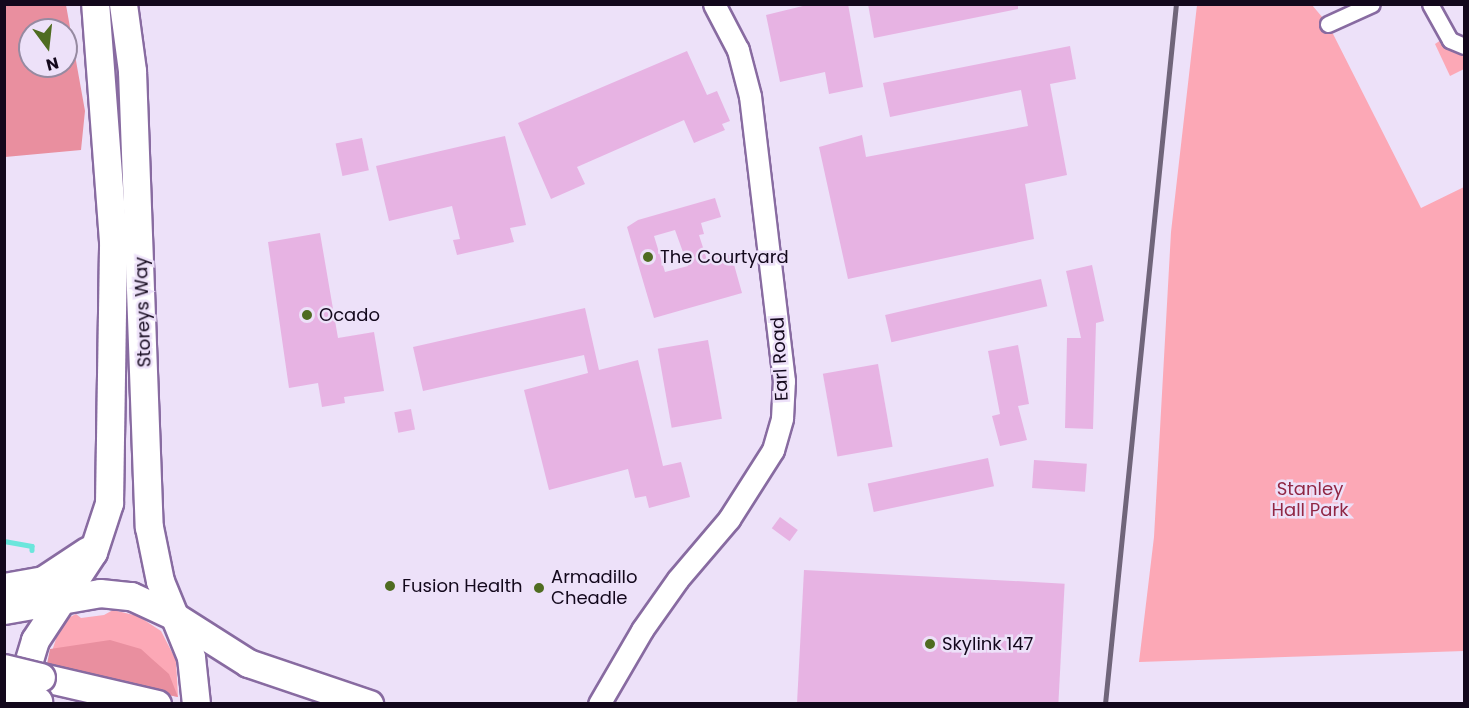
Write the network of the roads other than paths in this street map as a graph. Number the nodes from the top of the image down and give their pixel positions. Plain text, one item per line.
1 (82, 4) edge
2 (94, 4) edge
3 (123, 4) edge
4 (130, 4) edge
5 (714, 4) edge
6 (1372, 4) edge
7 (1430, 4) edge
8 (1328, 24) dead end
9 (1464, 46) edge
10 (132, 71) junction
11 (107, 131) junction
12 (98, 541) junction
13 (4, 586) edge
14 (60, 603) junction
15 (4, 610) edge
16 (174, 616) junction
17 (4, 668) edge
18 (4, 694) edge
19 (36, 696) edge
20 (157, 704) edge
21 (196, 704) edge
22 (369, 704) edge
23 (599, 704) edge

1 - 11 highway
2 - 11 highway, Storeys Way
3 - 10 highway, Storeys Way
4 - 10 highway
5 - 23 street, Earl Road
6 - 8 street
7 - 9 street
10 - 16 highway, Storeys Way
11 - 12 highway, Storeys Way
12 - 13 highway
12 - 14 highway, Storeys Way
14 - 15 highway
14 - 16 highway
14 - 19 highway, Storeys Way
16 - 21 highway, Storeys Way
16 - 22 highway
17 - 19 highway, bridge
18 - 19 highway, bridge
19 - 20 highway

